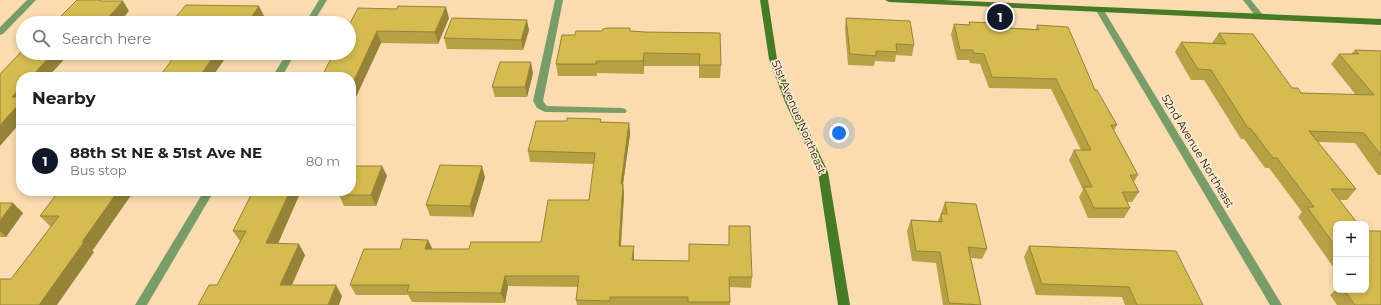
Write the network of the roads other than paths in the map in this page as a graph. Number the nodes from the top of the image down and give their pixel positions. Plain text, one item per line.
1 (32, 0) edge
2 (323, 0) edge
3 (560, 0) edge
4 (764, 0) edge
5 (889, 0) edge
6 (1247, 0) edge
7 (988, 2) edge
8 (1098, 8) junction
9 (313, 16) edge
10 (1260, 16) junction
11 (1381, 22) edge
12 (0, 32) edge
13 (287, 60) edge
14 (280, 72) edge
15 (622, 111) dead end
16 (206, 196) edge
17 (141, 305) edge
18 (844, 305) edge
19 (1276, 305) edge

1 - 12 street
2 - 9 street
3 - 15 street
4 - 18 main road, 51st Avenue Northeast
5 - 7 main road
6 - 10 street
7 - 8 main road
8 - 10 main road
8 - 19 street, 52nd Avenue Northeast
10 - 11 main road
13 - 14 street
16 - 17 street

